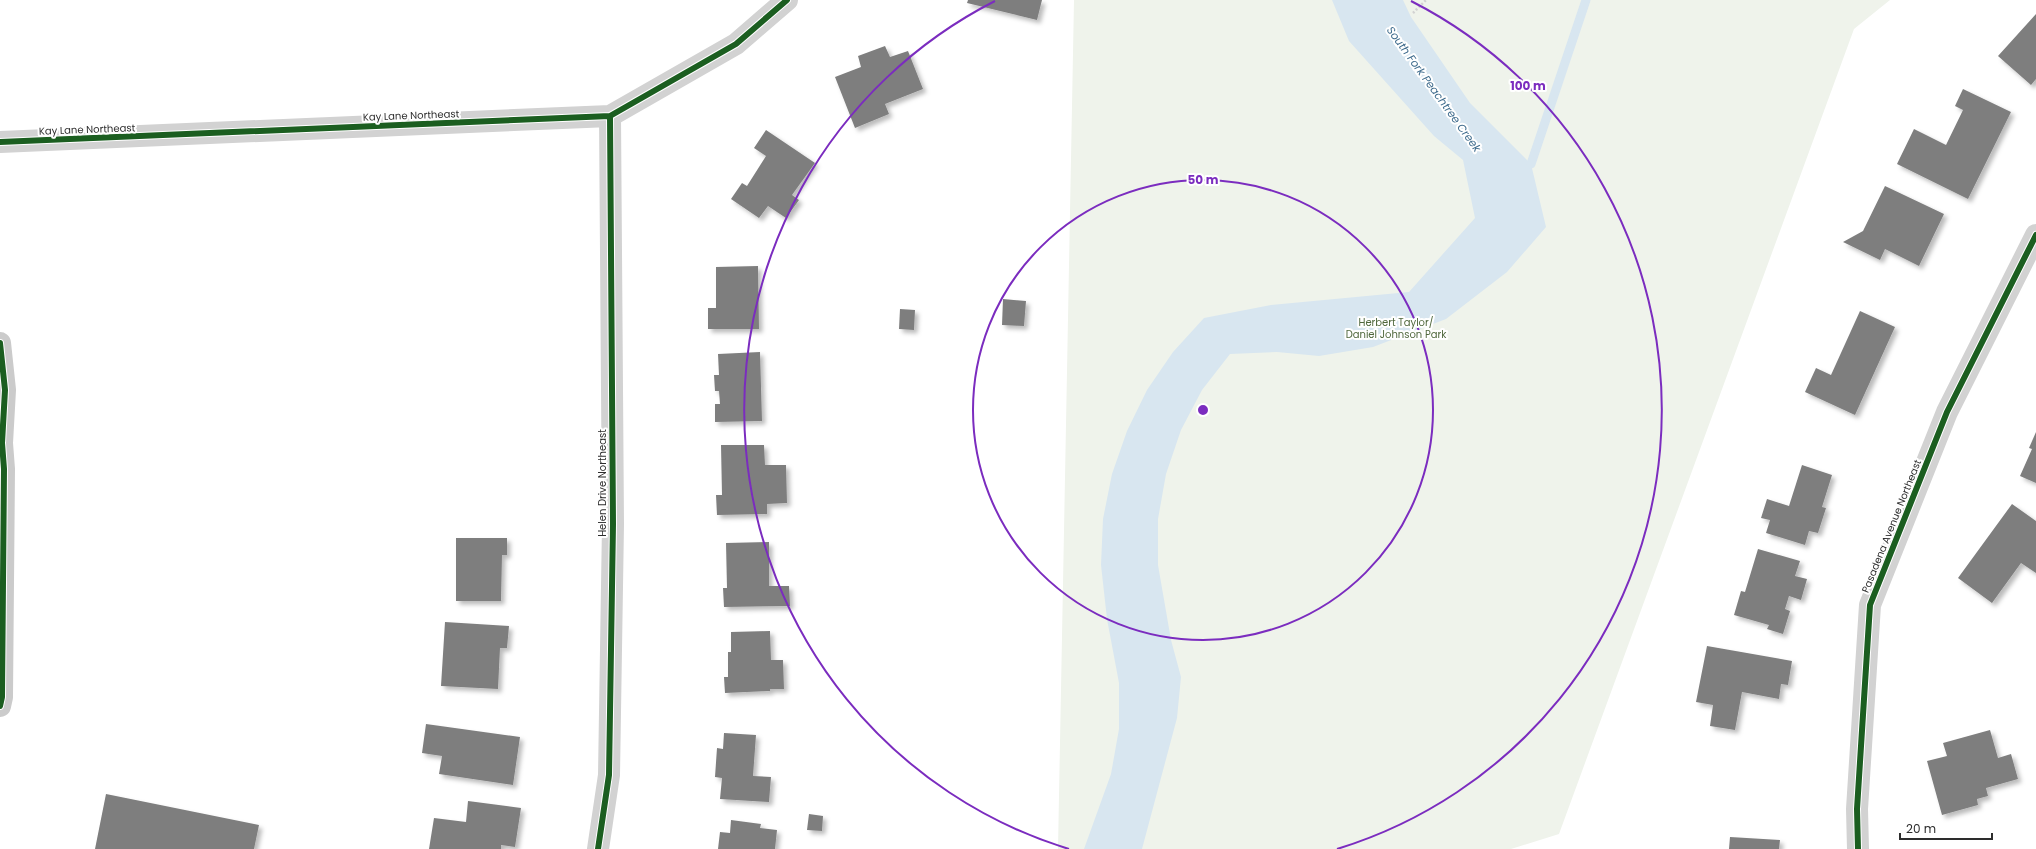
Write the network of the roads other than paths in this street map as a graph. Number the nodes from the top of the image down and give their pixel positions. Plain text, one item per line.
1 (787, 0) edge
2 (610, 116) junction
3 (0, 142) edge
4 (2036, 235) edge
5 (0, 343) edge
6 (0, 706) edge
7 (598, 849) edge
8 (1858, 849) edge

1 - 2 street, Kay Lane Northeast
2 - 3 street, Kay Lane Northeast
2 - 7 street, Helen Drive Northeast
4 - 8 street, Pasadena Avenue Northeast
5 - 6 main road

